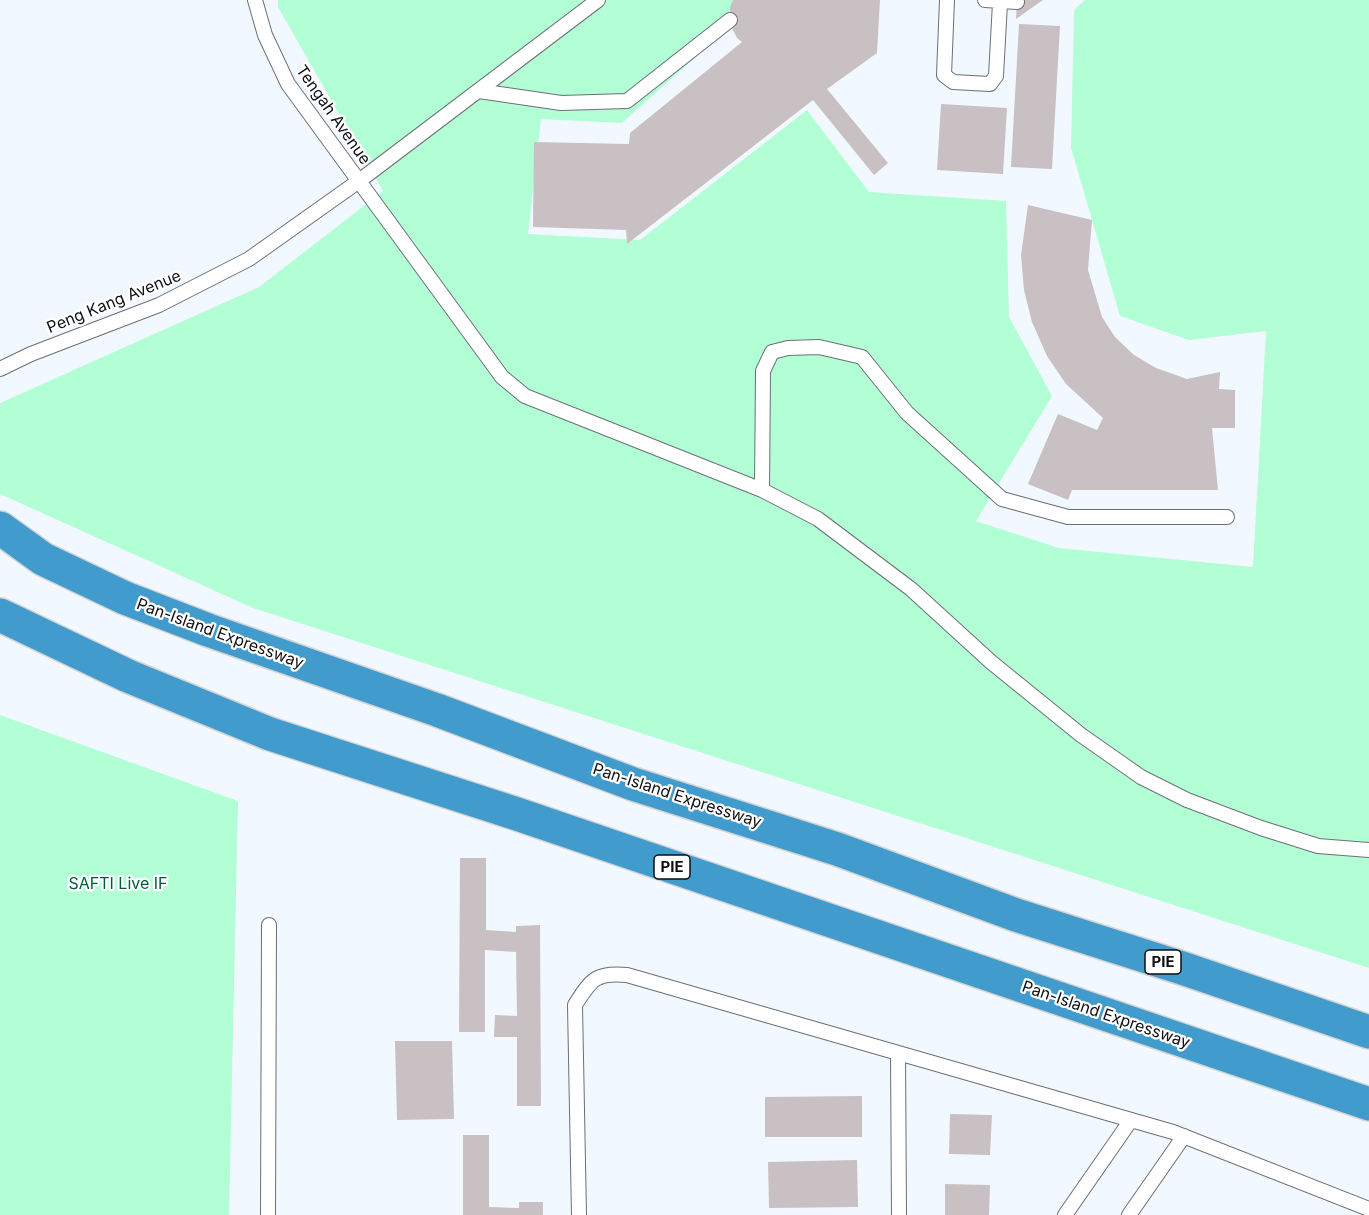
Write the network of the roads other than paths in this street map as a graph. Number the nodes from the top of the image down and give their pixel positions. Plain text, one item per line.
1 (255, 0) edge
2 (598, 0) edge
3 (947, 0) edge
4 (985, 0) edge
5 (1017, 2) dead end
6 (1000, 3) junction
7 (730, 20) dead end
8 (479, 91) junction
9 (358, 181) junction
10 (0, 369) edge
11 (762, 490) junction
12 (1227, 517) dead end
13 (0, 528) edge
14 (0, 615) edge
15 (1369, 850) edge
16 (270, 925) dead end
17 (1369, 1032) edge
18 (898, 1053) junction
19 (1364, 1103) edge
20 (1131, 1120) junction
21 (1184, 1136) junction
22 (1369, 1209) edge
23 (268, 1215) edge
24 (579, 1215) edge
25 (899, 1215) edge
26 (1065, 1215) edge
27 (1129, 1215) edge

1 - 9 lane, Tengah Avenue
2 - 8 lane, Peng Kang Avenue
3 - 6 lane
4 - 6 lane
5 - 6 lane
7 - 8 lane
8 - 9 lane, Peng Kang Avenue
9 - 10 lane, Peng Kang Avenue
9 - 11 lane, Tengah Avenue
11 - 12 lane
11 - 15 lane, Tengah Avenue
13 - 17 highway, Pan-Island Expressway / PIE
14 - 19 highway, Pan-Island Expressway / PIE
16 - 23 lane
18 - 20 lane
18 - 24 lane
18 - 25 lane
20 - 21 lane
20 - 26 lane
21 - 22 lane
21 - 27 lane

